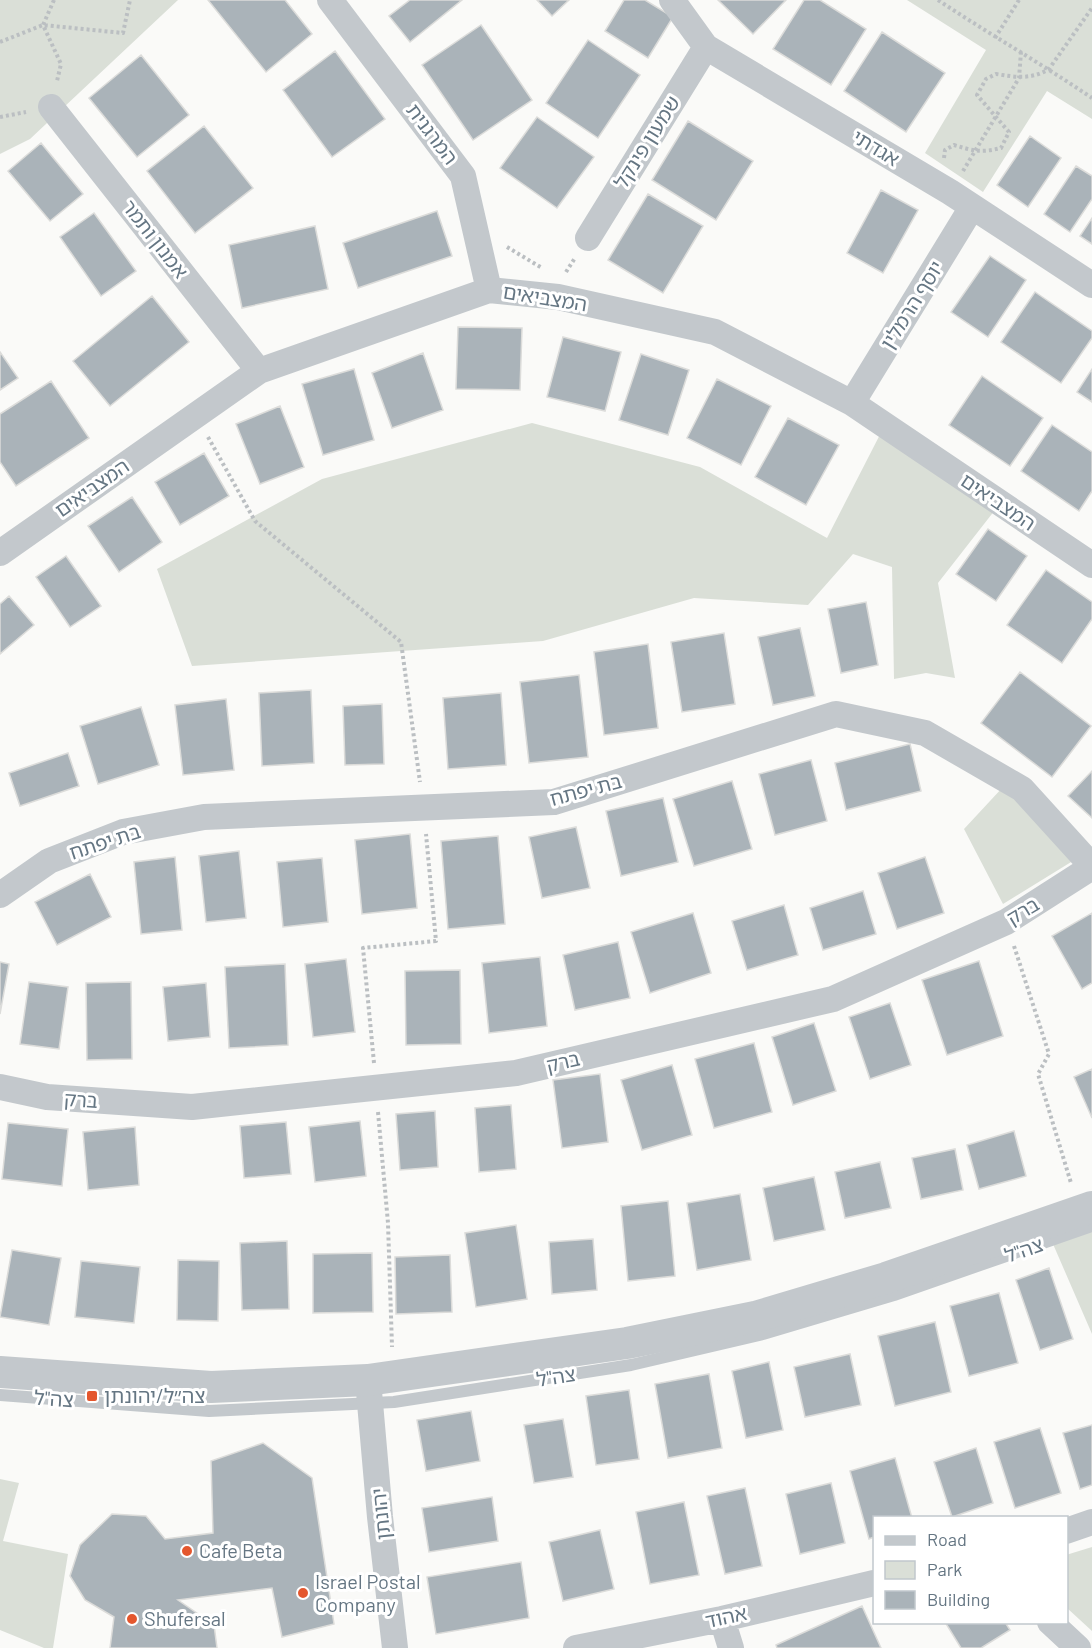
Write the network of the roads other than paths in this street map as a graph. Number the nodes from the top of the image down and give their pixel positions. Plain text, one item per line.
1 (330, 0) edge
2 (672, 0) edge
3 (706, 47) junction
4 (51, 107) road end
5 (972, 207) junction
6 (588, 238) road end
7 (1092, 285) edge
8 (489, 290) junction
9 (258, 371) junction
10 (852, 403) junction
11 (1, 549) edge
12 (1092, 565) edge
13 (1092, 867) edge
14 (0, 895) edge
15 (0, 1087) edge
16 (1088, 1216) edge
17 (0, 1372) edge
18 (369, 1392) junction
19 (0, 1395) edge
20 (1092, 1522) edge
21 (1068, 1530) edge
22 (873, 1583) edge
23 (722, 1618) junction
24 (1051, 1624) edge
25 (396, 1648) edge
26 (576, 1648) edge
27 (731, 1648) edge
28 (1078, 1648) edge

1 - 8 street, המרגנית
2 - 3 street, אגדתי
3 - 5 street, אגדתי
3 - 6 street, שמעון פינקל
4 - 9 street, אמנון ותמר
5 - 7 street, אגדתי
5 - 10 street, יוסף הרמלין
8 - 9 street, המצביאים
8 - 10 street, המצביאים
9 - 11 street, המצביאים
10 - 12 street, המצביאים
13 - 14 street, בת יפתח
13 - 15 street, ברק
16 - 18 street, צה"ל
17 - 18 street, צה"ל
18 - 19 lane, צה"ל
18 - 25 street, יהונתן
20 - 21 street
22 - 23 street, אהוד
23 - 26 street, אהוד
23 - 27 street
24 - 28 street

